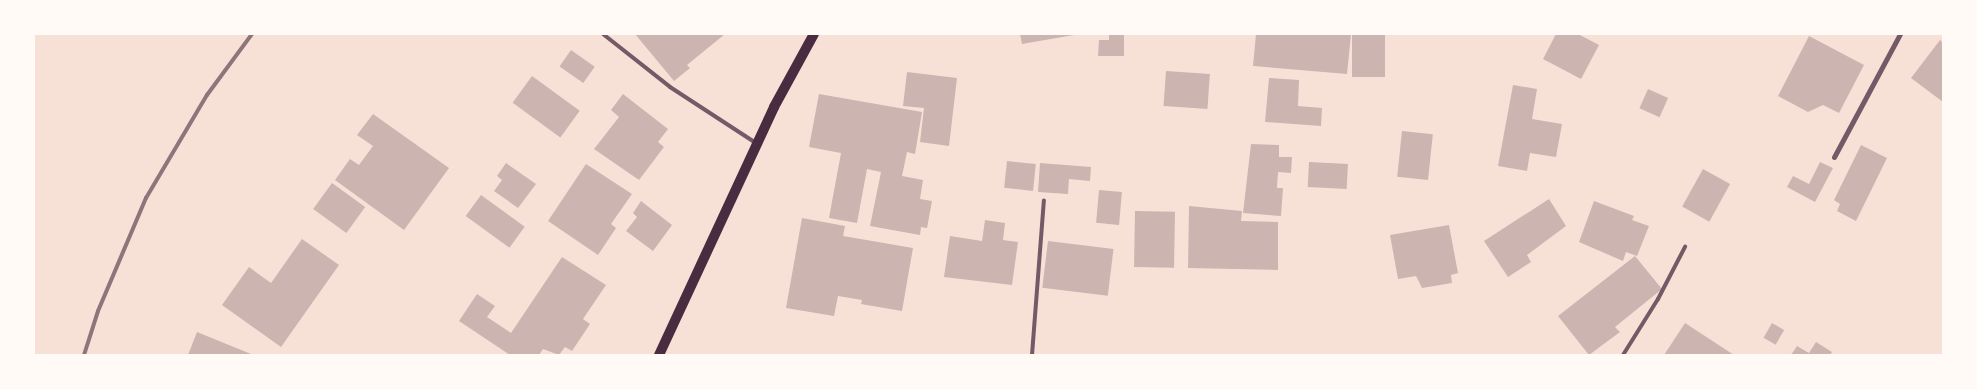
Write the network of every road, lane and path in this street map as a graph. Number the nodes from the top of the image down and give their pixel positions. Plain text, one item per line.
1 (603, 34) edge
2 (814, 34) edge
3 (1900, 34) edge
4 (757, 144) junction
5 (1834, 157) dead end
6 (1044, 200) dead end
7 (1685, 247) dead end
8 (659, 355) edge
9 (1032, 355) edge
10 (1623, 355) edge

1 - 4 lane
2 - 4 main road
3 - 5 street
4 - 8 main road
6 - 9 lane
7 - 10 lane

